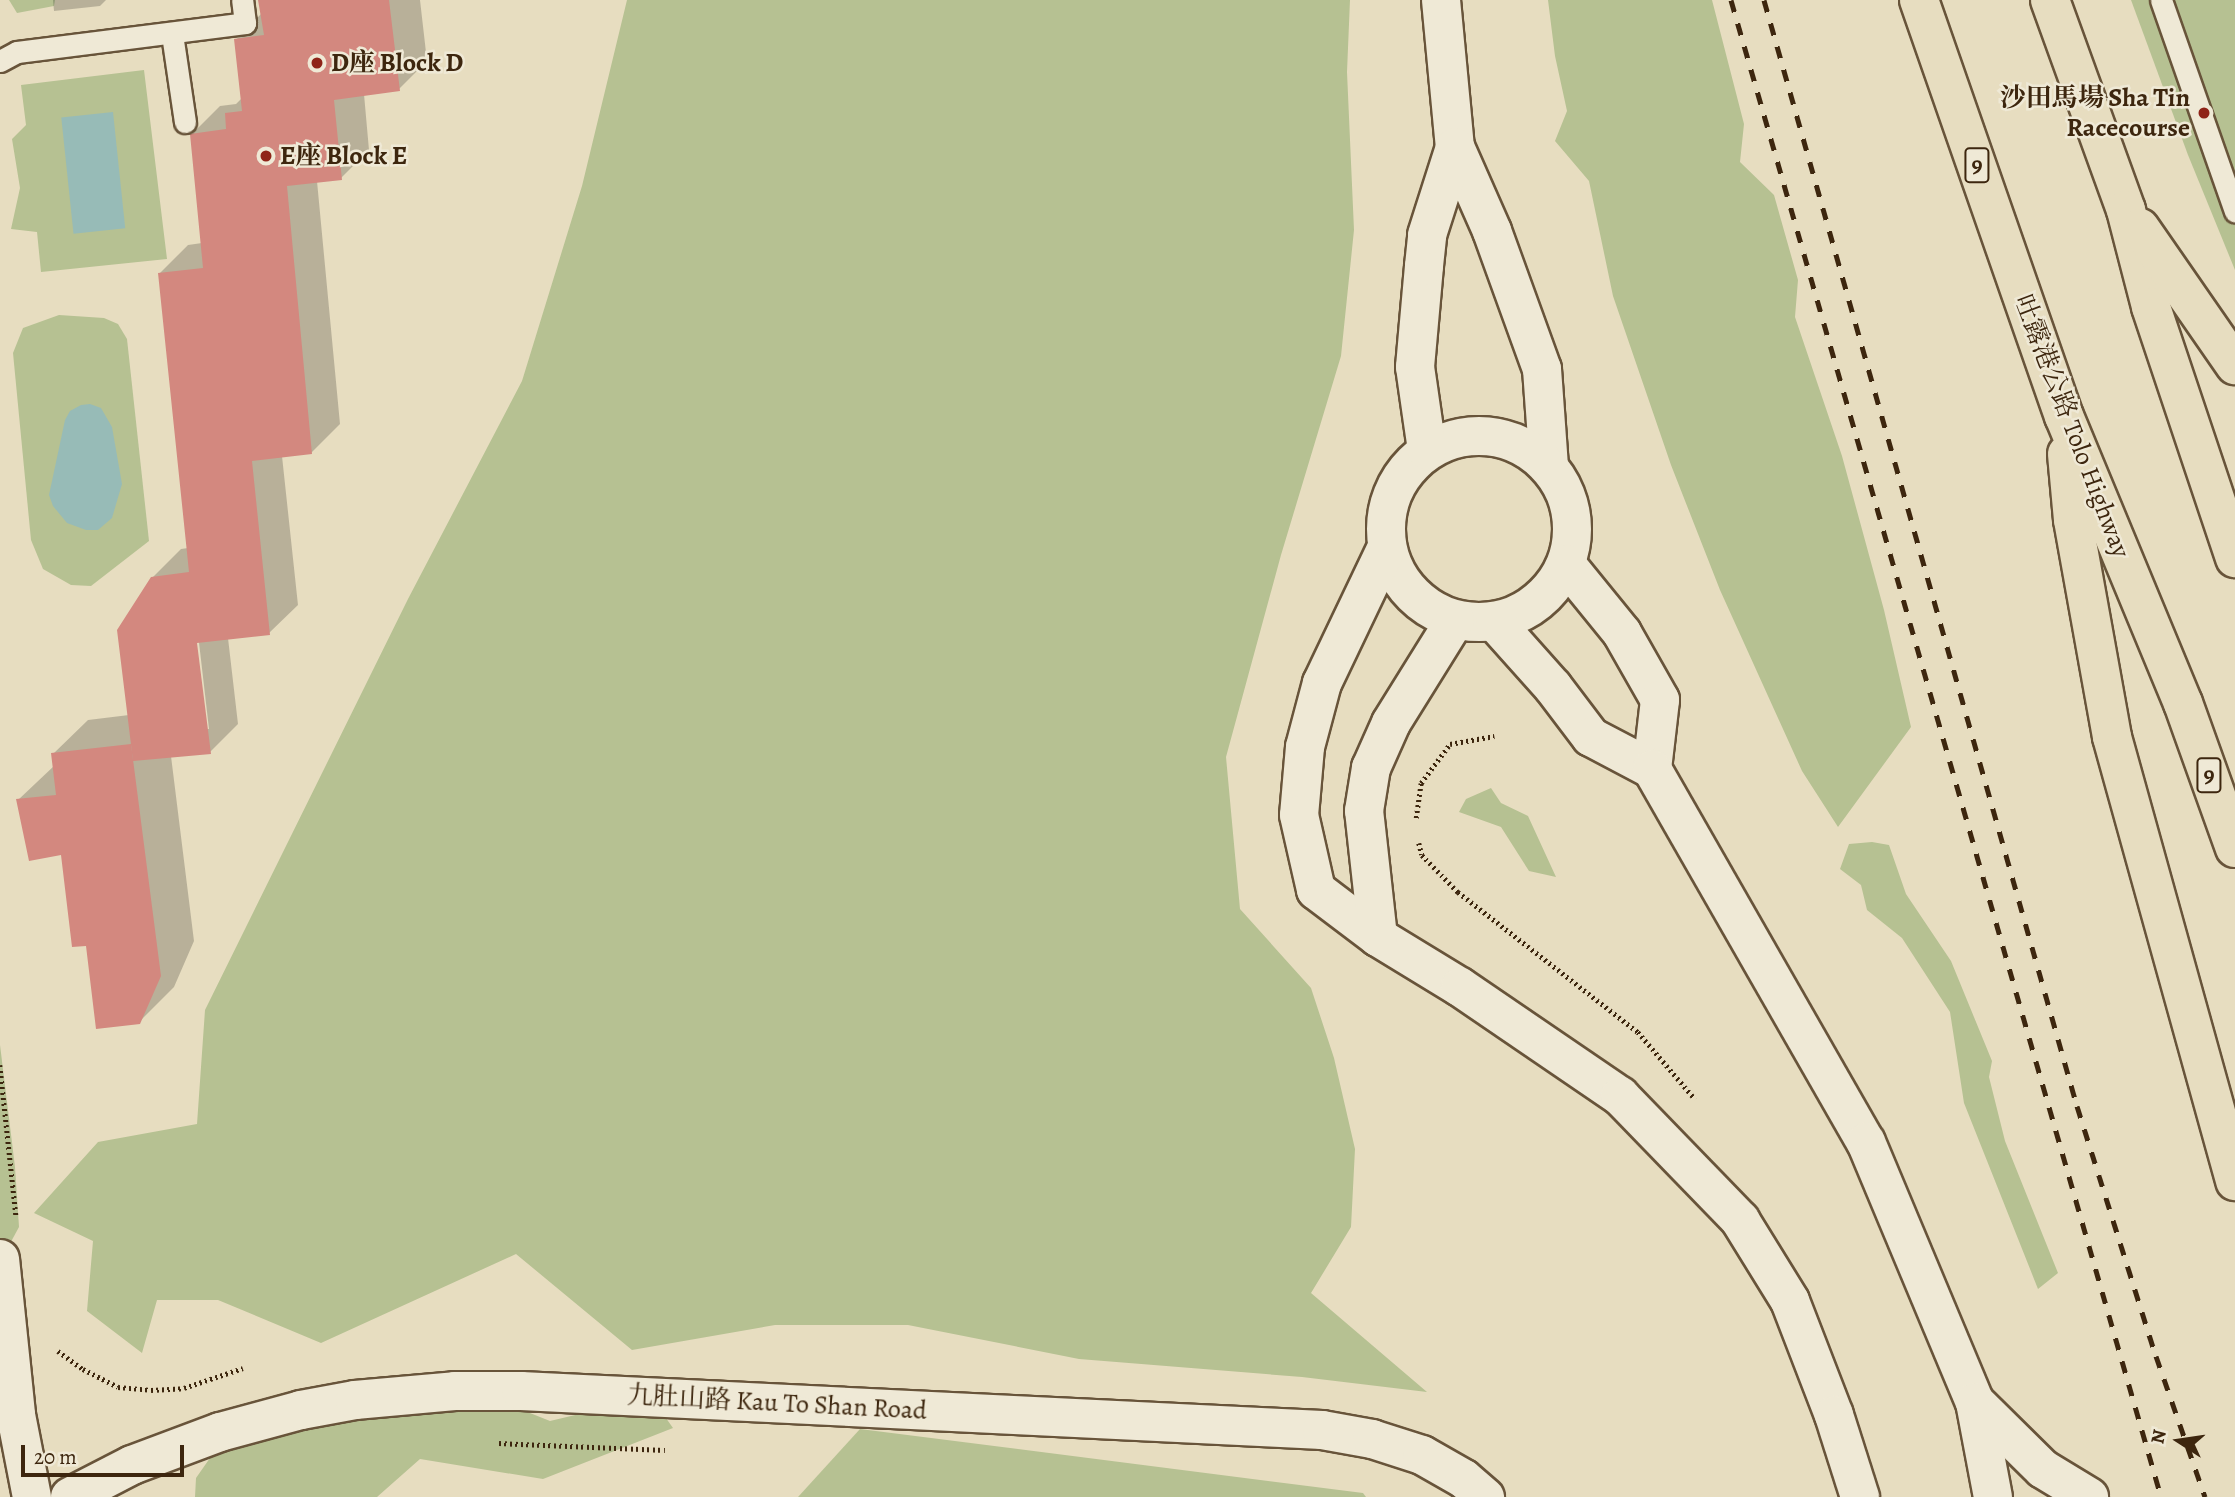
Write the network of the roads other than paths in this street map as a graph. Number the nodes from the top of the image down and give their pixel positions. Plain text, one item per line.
1 (242, 0) edge
2 (1441, 0) edge
3 (1919, 0) edge
4 (2050, 0) edge
5 (2161, 0) edge
6 (172, 34) junction
7 (0, 61) edge
8 (185, 122) dead end
9 (1455, 147) junction
10 (2126, 210) junction
11 (2235, 211) edge
12 (2235, 365) edge
13 (2064, 416) junction
14 (1427, 450) junction
15 (1549, 466) junction
16 (1387, 547) junction
17 (2235, 558) edge
18 (1566, 564) junction
19 (1455, 620) junction
20 (1495, 622) junction
21 (1652, 769) junction
22 (2235, 848) edge
23 (1378, 937) junction
24 (2235, 1181) edge
25 (9, 1244) edge
26 (1975, 1402) junction
27 (2047, 1483) edge
28 (32, 1497) edge
29 (70, 1497) edge
30 (1485, 1497) edge
31 (1860, 1497) edge
32 (1993, 1497) edge
33 (2089, 1497) edge

1 - 6 lane
2 - 9 street
3 - 13 highway, 吐露港公路 Tolo Highway / 9
4 - 10 highway
5 - 11 lane
6 - 7 lane
6 - 8 lane
9 - 14 street
9 - 15 street
10 - 12 highway
10 - 17 highway
13 - 22 highway, 吐露港公路 Tolo Highway / 9
13 - 24 highway
14 - 15 street
14 - 16 street
15 - 18 street
16 - 19 street
16 - 23 street
18 - 20 street
18 - 21 street
19 - 20 street
19 - 23 street
20 - 21 street
21 - 26 street
23 - 31 street
25 - 28 street
26 - 27 street
26 - 32 street
27 - 33 street
29 - 30 street, 九肚山路 Kau To Shan Road

